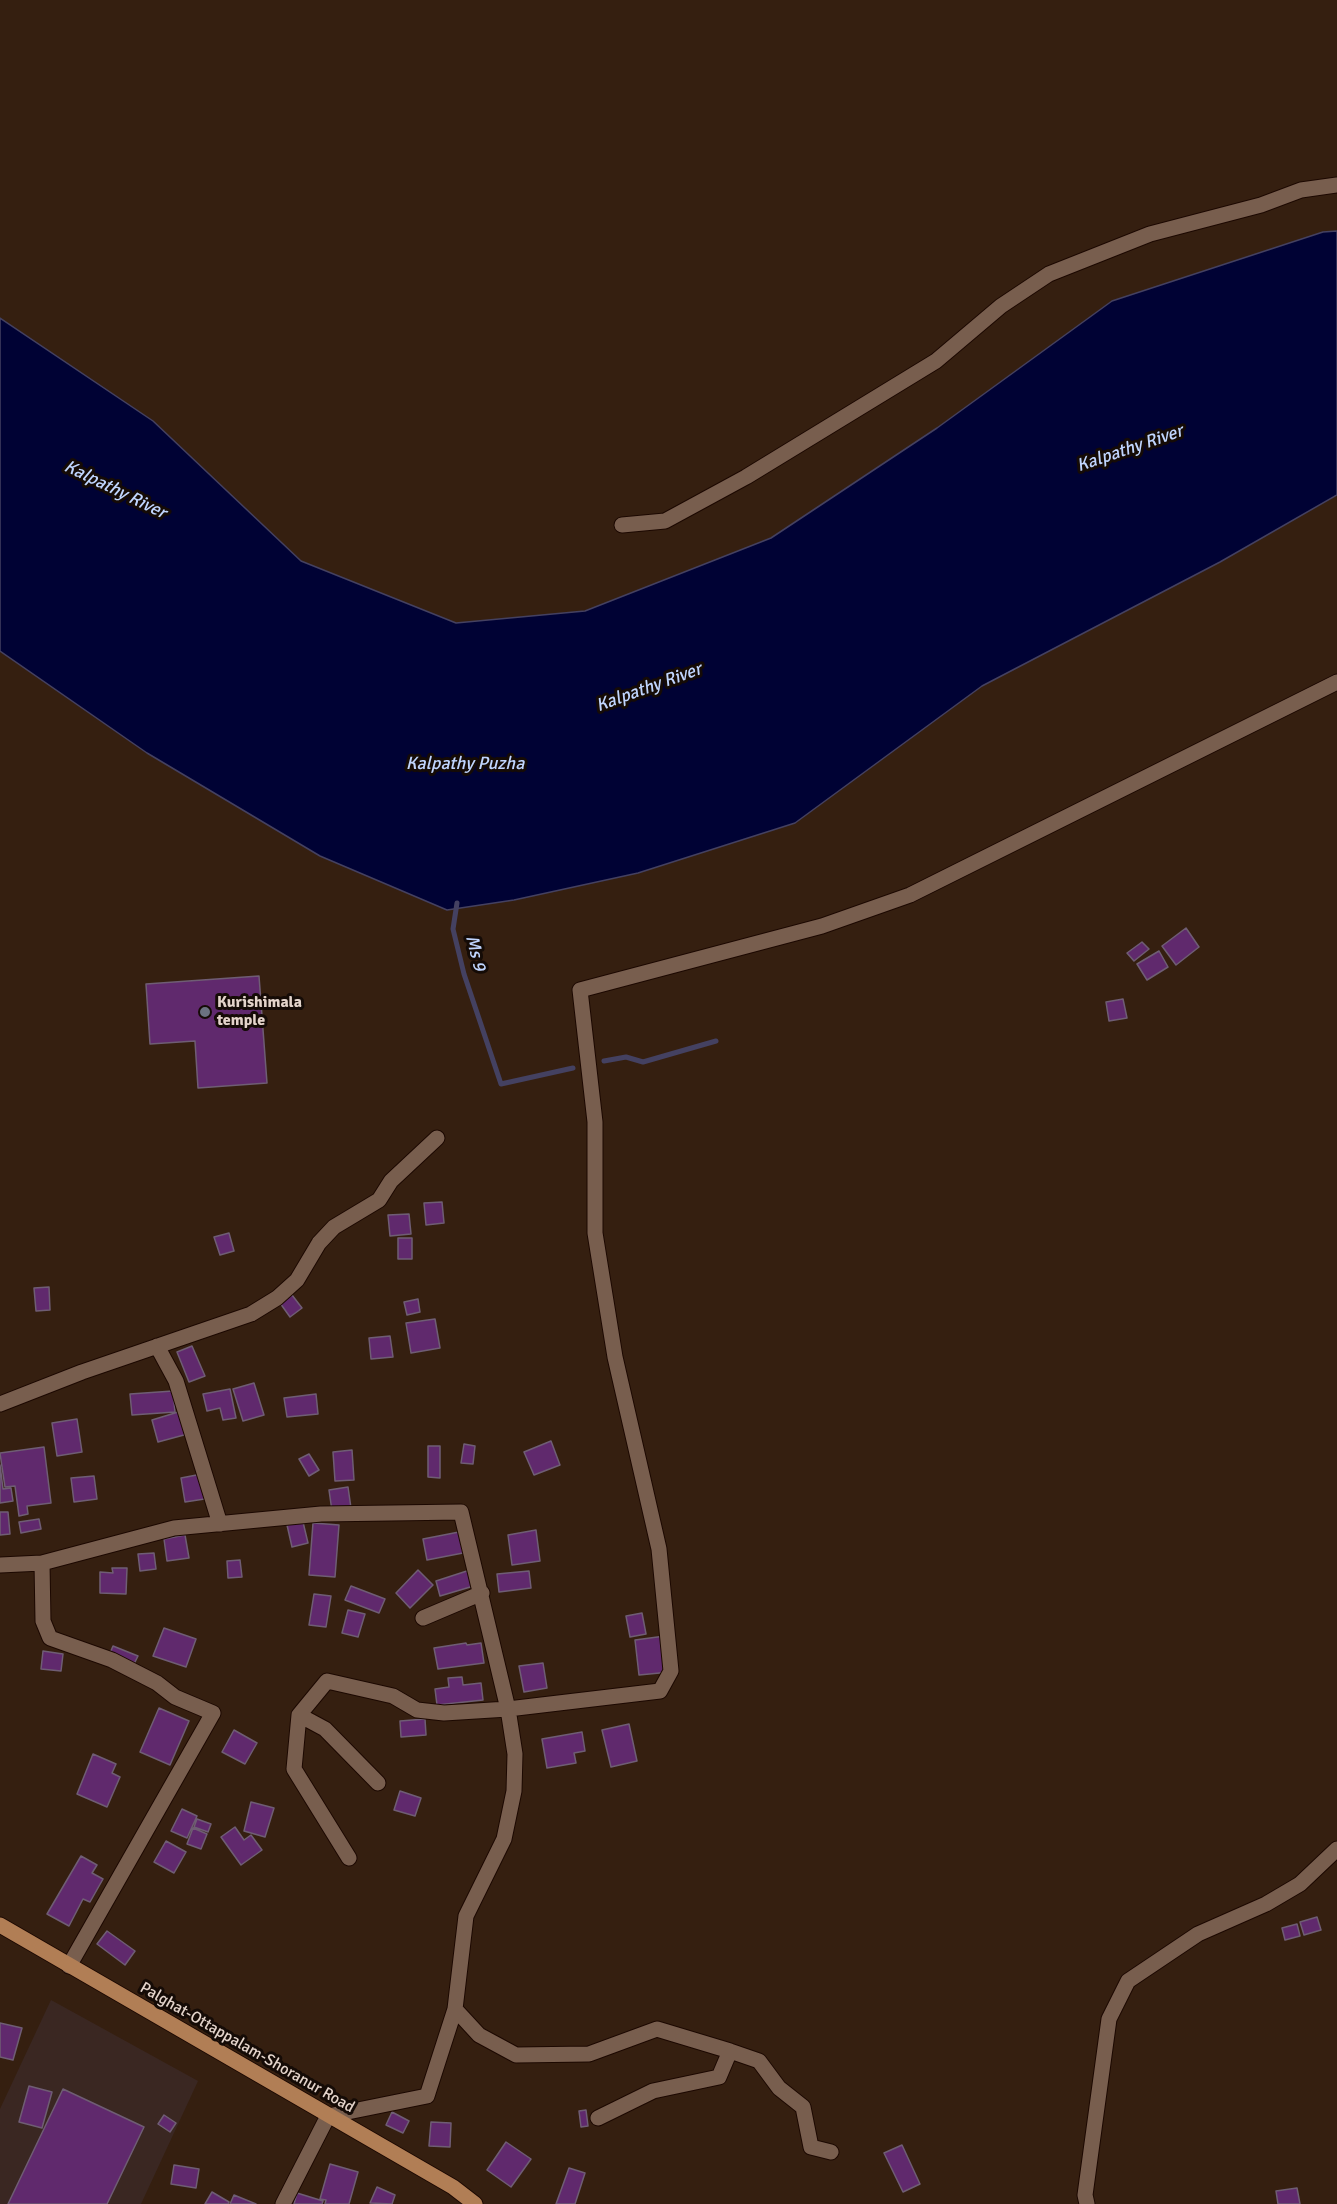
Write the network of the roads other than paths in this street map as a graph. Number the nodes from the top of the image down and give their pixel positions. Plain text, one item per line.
1 (1337, 185) edge
2 (622, 525) dead end
3 (1337, 682) edge
4 (437, 1138) dead end
5 (157, 1346) junction
6 (0, 1404) edge
7 (220, 1524) junction
8 (42, 1563) junction
9 (0, 1565) edge
10 (482, 1593) junction
11 (423, 1618) dead end
12 (508, 1709) junction
13 (299, 1715) junction
14 (378, 1783) dead end
15 (1337, 1849) edge
16 (349, 1858) dead end
17 (0, 1925) edge
18 (69, 1966) junction
19 (455, 2009) junction
20 (729, 2051) junction
21 (328, 2116) junction
22 (598, 2118) dead end
23 (831, 2152) dead end
24 (283, 2204) edge
25 (475, 2204) edge
26 (1087, 2204) edge

1 - 2 street
3 - 12 street
4 - 5 street
5 - 6 street
5 - 7 street
7 - 8 street
7 - 10 street
8 - 9 street
8 - 18 street
10 - 11 street
10 - 12 street
12 - 13 street
12 - 19 street
13 - 14 street
13 - 16 street
15 - 26 street
17 - 18 main road, Palghat-Ottappalam-Shoranur Road
18 - 21 main road, Palghat-Ottappalam-Shoranur Road
19 - 20 street
19 - 21 street
20 - 22 street
20 - 23 street
21 - 24 street
21 - 25 main road, Palghat-Ottappalam-Shoranur Road

